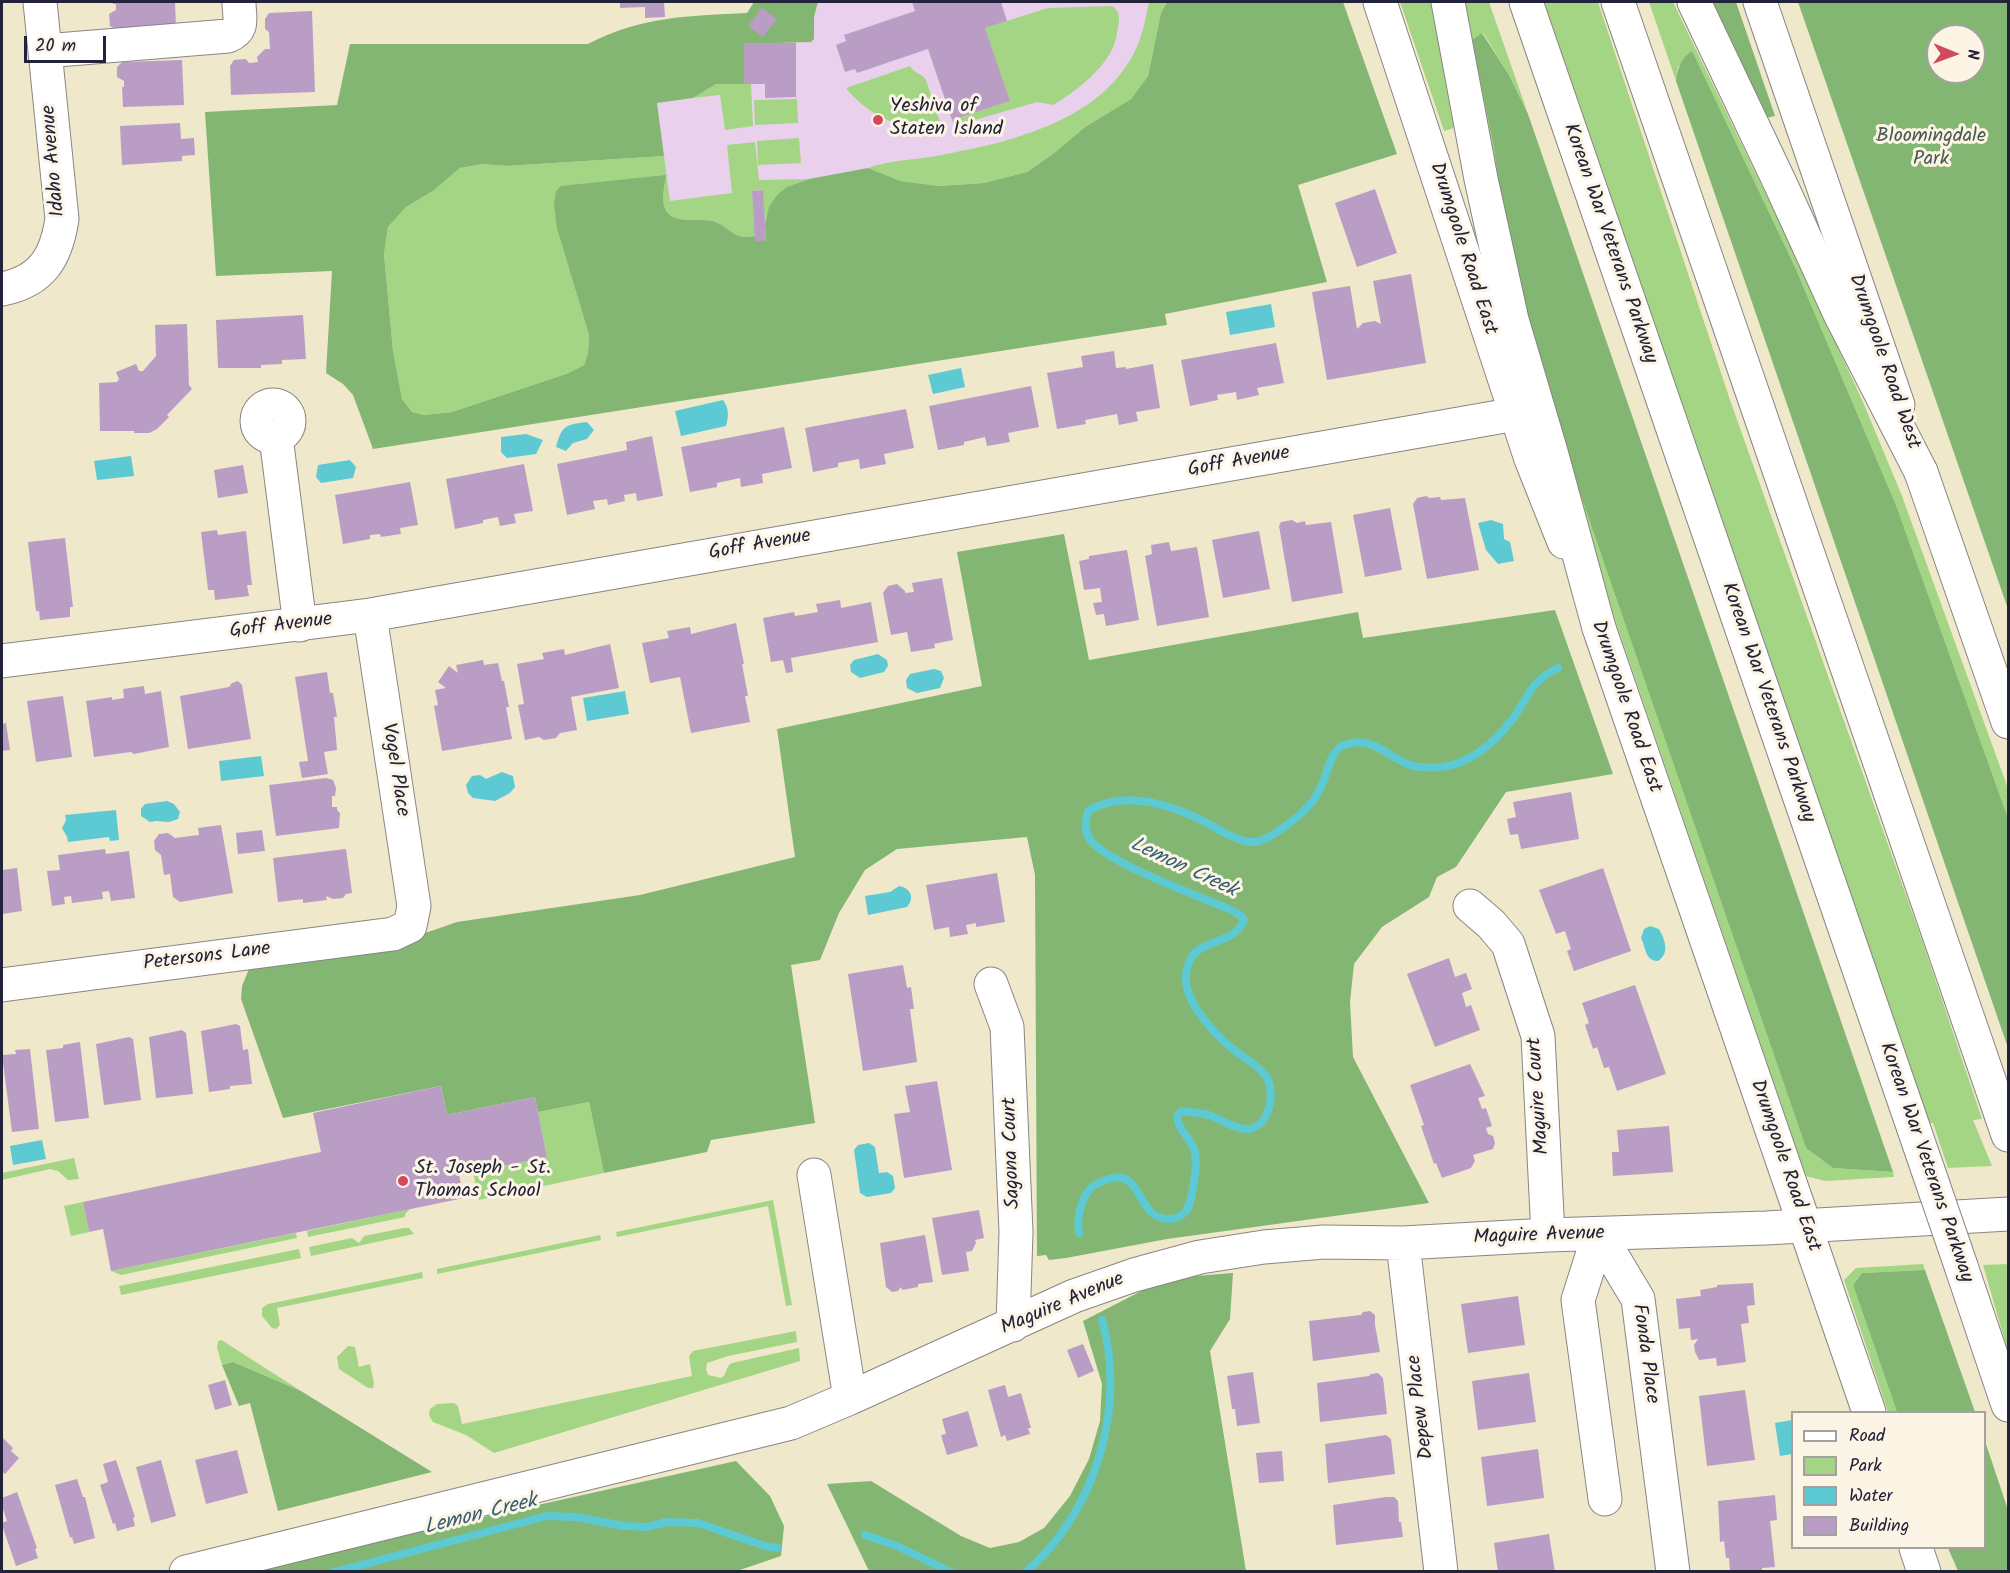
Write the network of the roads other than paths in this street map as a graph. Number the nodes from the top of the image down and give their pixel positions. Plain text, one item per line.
1 (40, 2) edge
2 (239, 2) edge
3 (1380, 2) edge
4 (1448, 2) edge
5 (1526, 2) edge
6 (1618, 2) edge
7 (1694, 2) edge
8 (1760, 2) edge
9 (45, 51) junction
10 (2, 290) edge
11 (1516, 414) junction
12 (276, 437) dead end
13 (1920, 472) junction
14 (370, 615) junction
15 (300, 625) junction
16 (1599, 628) junction
17 (2, 661) edge
18 (2008, 722) edge
19 (1470, 906) dead end
20 (410, 926) joint
21 (991, 984) dead end
22 (2, 985) edge
23 (2008, 1136) edge
24 (814, 1175) dead end
25 (2008, 1214) edge
26 (1805, 1225) junction
27 (1599, 1234) junction
28 (1548, 1235) junction
29 (1403, 1243) junction
30 (1013, 1325) junction
31 (850, 1398) junction
32 (2008, 1405) edge
33 (1868, 1411) edge
34 (1605, 1499) dead end
35 (1916, 1549) edge
36 (186, 1572) edge
37 (1441, 1572) edge
38 (1673, 1572) edge
39 (1924, 1572) edge

1 - 9 main road, Idaho Avenue
2 - 9 main road
3 - 11 main road, Drumgoole Road East
4 - 16 main road
5 - 32 main road, Korean War Veterans Parkway, bridge
6 - 23 main road
7 - 13 main road
8 - 13 main road, Drumgoole Road West
9 - 10 main road, Idaho Avenue
11 - 14 main road, Goff Avenue
11 - 16 main road, Drumgoole Road East
12 - 15 main road
13 - 18 main road, Drumgoole Road West
14 - 15 main road, Goff Avenue
14 - 20 main road, Vogel Place
15 - 17 main road, Goff Avenue
16 - 26 main road, Drumgoole Road East
19 - 28 main road, Maguire Court
20 - 22 main road, Petersons Lane
21 - 30 main road, Sagona Court
24 - 31 main road
25 - 26 main road, Maguire Avenue
26 - 27 main road, Maguire Avenue
26 - 33 main road, Drumgoole Road East
27 - 28 main road, Maguire Avenue
27 - 34 main road
27 - 38 main road, Fonda Place
28 - 29 main road, Maguire Avenue
29 - 30 main road, Maguire Avenue
29 - 37 main road, Depew Place
30 - 31 main road, Maguire Avenue
31 - 36 main road, Maguire Avenue
35 - 39 main road

